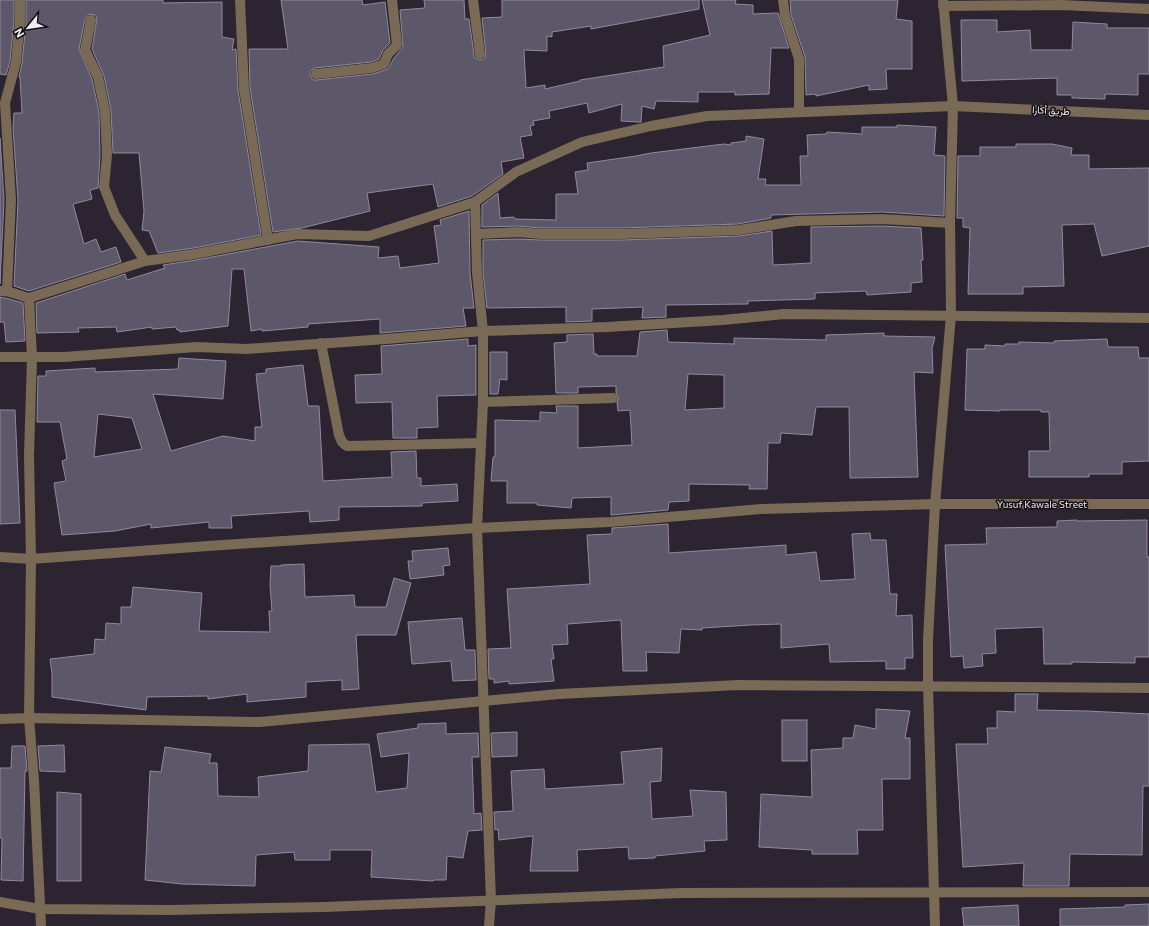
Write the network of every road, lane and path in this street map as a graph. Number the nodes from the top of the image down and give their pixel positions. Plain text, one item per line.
1 (20, 0) edge
2 (240, 0) edge
3 (392, 0) edge
4 (473, 0) edge
5 (783, 0) edge
6 (943, 3) edge
7 (1149, 9) edge
8 (91, 20) dead end
9 (480, 54) dead end
10 (316, 74) dead end
11 (953, 106) junction
12 (799, 112) junction
13 (1149, 115) edge
14 (475, 202) junction
15 (950, 223) junction
16 (476, 234) junction
17 (268, 240) junction
18 (145, 261) junction
19 (3, 290) edge
20 (29, 298) junction
21 (951, 315) junction
22 (1149, 318) edge
23 (483, 331) junction
24 (321, 343) junction
25 (0, 357) edge
26 (32, 358) junction
27 (613, 398) dead end
28 (483, 402) junction
29 (481, 443) junction
30 (935, 504) junction
31 (1149, 504) edge
32 (477, 528) junction
33 (0, 557) edge
34 (31, 559) junction
35 (928, 687) junction
36 (1149, 688) edge
37 (483, 701) junction
38 (29, 718) junction
39 (0, 719) edge
40 (1149, 892) edge
41 (934, 893) junction
42 (491, 900) junction
43 (0, 902) edge
44 (40, 908) junction
45 (41, 926) edge
46 (489, 926) edge
47 (935, 926) edge

1 - 19 street
2 - 17 street
3 - 10 street
4 - 9 street
5 - 12 street
6 - 7 street
6 - 11 street
8 - 18 street
11 - 12 street, طريق أكارا
11 - 13 street, طريق أكارا
11 - 15 street
12 - 14 street, طريق أكارا
14 - 16 street
14 - 17 street, طريق أكارا
15 - 16 street
15 - 21 street
16 - 23 street
17 - 18 street, طريق أكارا
18 - 20 street, طريق أكارا
19 - 20 street
20 - 26 street
21 - 22 street
21 - 23 street
21 - 30 street
23 - 24 street
23 - 28 street
24 - 26 street
24 - 29 street
25 - 26 street
26 - 34 street
27 - 28 street
28 - 29 street
29 - 32 street
30 - 31 street, Yusuf Kawale Street
30 - 32 street, Yusuf Kawale Street
30 - 35 street
32 - 34 street, Yusuf Kawale Street
32 - 37 street
33 - 34 street, Yusuf Kawale Street
34 - 38 street
35 - 36 street
35 - 37 street
35 - 41 street
37 - 38 street
37 - 42 street
38 - 39 street
38 - 44 street
40 - 41 street
41 - 42 street
41 - 47 street
42 - 44 street
42 - 46 street
43 - 44 street
44 - 45 street

